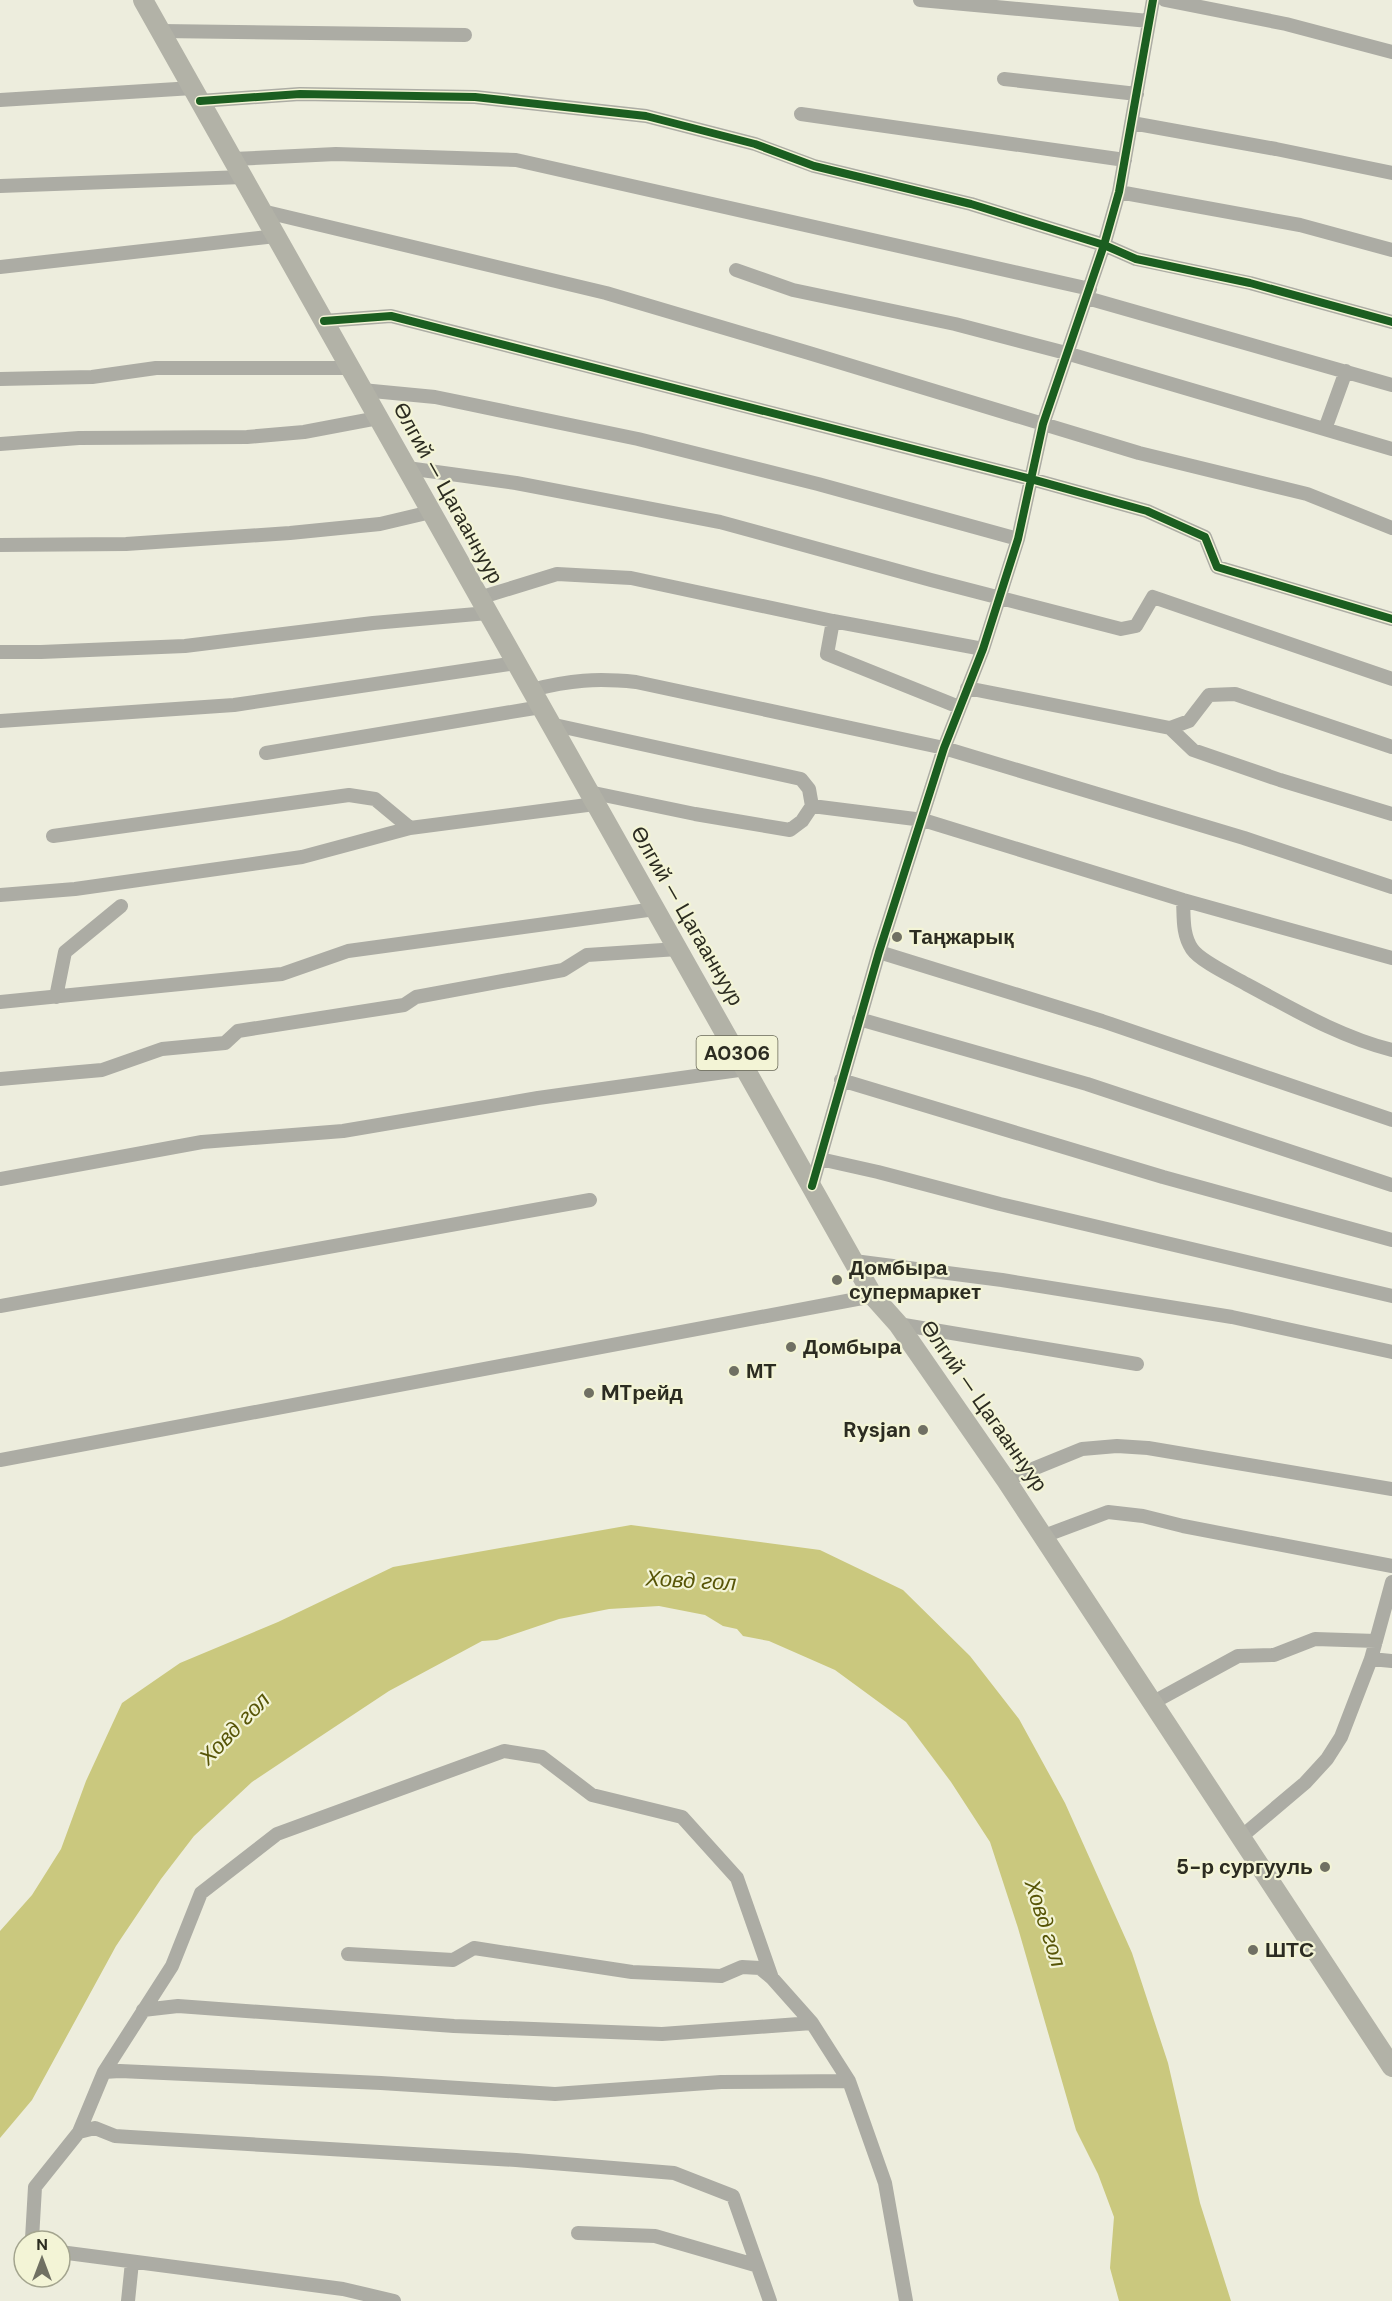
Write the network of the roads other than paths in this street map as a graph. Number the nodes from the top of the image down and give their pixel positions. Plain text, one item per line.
1 (143, 0) edge
2 (920, 0) edge
3 (1154, 0) edge
4 (1165, 0) edge
5 (1149, 21) junction
6 (161, 31) junction
7 (465, 34) dead end
8 (1392, 52) edge
9 (1004, 79) dead end
10 (1137, 94) junction
11 (197, 95) junction
12 (0, 100) edge
13 (801, 114) dead end
14 (1132, 123) junction
15 (233, 159) junction
16 (1125, 160) junction
17 (1392, 173) edge
18 (243, 177) junction
19 (0, 186) edge
20 (1119, 192) junction
21 (262, 210) junction
22 (276, 236) junction
23 (1104, 245) junction
24 (1392, 250) edge
25 (0, 267) edge
26 (736, 270) dead end
27 (1089, 294) junction
28 (324, 321) junction
29 (1392, 322) edge
30 (1066, 352) junction
31 (350, 368) junction
32 (1346, 371) junction
33 (0, 379) edge
34 (1392, 384) edge
35 (362, 390) junction
36 (378, 418) junction
37 (1043, 424) junction
38 (1324, 429) junction
39 (0, 444) edge
40 (1392, 449) edge
41 (406, 468) junction
42 (1031, 479) junction
43 (431, 512) junction
44 (1392, 528) edge
45 (1018, 539) junction
46 (0, 545) edge
47 (1000, 598) junction
48 (484, 606) junction
49 (1392, 619) edge
50 (832, 621) junction
51 (983, 649) junction
52 (0, 652) edge
53 (516, 663) junction
54 (1392, 679) edge
55 (967, 688) junction
56 (541, 707) junction
57 (959, 707) junction
58 (0, 721) edge
59 (1170, 728) junction
60 (1392, 747) edge
61 (944, 748) junction
62 (266, 753) dead end
63 (592, 798) junction
64 (812, 806) junction
65 (1392, 814) edge
66 (923, 820) junction
67 (410, 828) junction
68 (53, 836) dead end
69 (1392, 887) edge
70 (0, 895) edge
71 (1183, 900) junction
72 (121, 906) dead end
73 (655, 909) junction
74 (678, 949) junction
75 (879, 952) junction
76 (1392, 958) edge
77 (56, 997) junction
78 (0, 1002) edge
79 (859, 1019) junction
80 (1392, 1050) edge
81 (746, 1069) junction
82 (0, 1079) edge
83 (841, 1080) junction
84 (1392, 1120) edge
85 (820, 1159) junction
86 (0, 1179) edge
87 (1392, 1185) edge
88 (812, 1186) junction
89 (590, 1200) dead end
90 (1392, 1240) edge
91 (854, 1261) junction
92 (873, 1296) junction
93 (1392, 1296) edge
94 (0, 1306) edge
95 (898, 1324) junction
96 (1392, 1352) edge
97 (1137, 1364) dead end
98 (0, 1460) edge
99 (1006, 1480) junction
100 (1392, 1489) edge
101 (1044, 1536) junction
102 (1392, 1566) edge
103 (1391, 1587) edge
104 (1376, 1641) junction
105 (1371, 1659) junction
106 (1392, 1661) edge
107 (1152, 1702) junction
108 (1241, 1837) junction
109 (348, 1954) dead end
110 (772, 1978) junction
111 (143, 2010) junction
112 (812, 2023) junction
113 (1392, 2067) edge
114 (104, 2072) junction
115 (849, 2081) junction
116 (79, 2132) junction
117 (33, 2229) edge
118 (578, 2233) dead end
119 (72, 2254) edge
120 (132, 2262) junction
121 (755, 2265) junction
122 (128, 2301) edge
123 (394, 2301) edge
124 (770, 2301) edge
125 (906, 2301) edge

1 - 6 highway, Өлгий — Цагааннуур / A0306
2 - 5 street
3 - 5 street
4 - 8 street
5 - 10 street
6 - 7 street
6 - 11 highway, Өлгий — Цагааннуур / A0306
9 - 10 street
10 - 14 street
11 - 12 street
11 - 15 highway, Өлгий — Цагааннуур / A0306
11 - 23 street
13 - 16 street
14 - 16 street
14 - 17 street
15 - 18 highway, Өлгий — Цагааннуур / A0306
15 - 27 street
16 - 20 street
18 - 19 street
18 - 21 highway, Өлгий — Цагааннуур / A0306
20 - 23 street
20 - 24 street
21 - 22 highway, Өлгий — Цагааннуур / A0306
21 - 37 street
22 - 25 street
22 - 28 highway, Өлгий — Цагааннуур / A0306
23 - 27 street
23 - 29 street
26 - 30 street
27 - 30 street
27 - 32 street
28 - 31 highway, Өлгий — Цагааннуур / A0306
28 - 42 street
30 - 37 street
30 - 38 street
31 - 33 street
31 - 35 highway, Өлгий — Цагааннуур / A0306
32 - 34 street
32 - 38 street
35 - 36 highway, Өлгий — Цагааннуур / A0306
35 - 45 street
36 - 39 street
36 - 41 highway, Өлгий — Цагааннуур / A0306
37 - 42 street
37 - 44 street
38 - 40 street
41 - 43 highway, Өлгий — Цагааннуур / A0306
41 - 47 street
42 - 45 street
42 - 49 street
43 - 46 street
43 - 48 highway, Өлгий — Цагааннуур / A0306
45 - 47 street
47 - 51 street
47 - 54 street
48 - 50 street
48 - 52 street
48 - 53 highway, Өлгий — Цагааннуур / A0306
50 - 51 street
50 - 57 street
51 - 55 street
53 - 56 highway, Өлгий — Цагааннуур / A0306
53 - 58 street
55 - 57 street
55 - 59 street
56 - 61 street
56 - 62 street
56 - 63 highway, Өлгий — Цагааннуур / A0306
56 - 64 street
57 - 61 street
59 - 60 street
59 - 65 street
61 - 66 street
61 - 69 street
63 - 64 street
63 - 67 street
63 - 73 highway, Өлгий — Цагааннуур / A0306
64 - 66 street
66 - 71 street
66 - 75 street
67 - 68 street
67 - 70 street
71 - 76 street
71 - 80 street
72 - 77 street
73 - 74 highway, Өлгий — Цагааннуур / A0306
73 - 77 street
74 - 81 highway, Өлгий — Цагааннуур / A0306
74 - 82 street
75 - 79 street
75 - 84 street
77 - 78 street
79 - 83 street
79 - 87 street
81 - 86 street
81 - 88 highway, Өлгий — Цагааннуур / A0306
83 - 85 street
83 - 90 street
85 - 88 street
85 - 93 street
88 - 91 highway, Өлгий — Цагааннуур / A0306
89 - 94 street
91 - 92 highway, Өлгий — Цагааннуур / A0306
91 - 96 street
92 - 95 highway, Өлгий — Цагааннуур / A0306
92 - 98 street
95 - 97 street
95 - 99 highway, Өлгий — Цагааннуур / A0306
99 - 100 street
99 - 101 highway, Өлгий — Цагааннуур / A0306
101 - 102 street
101 - 107 highway, Өлгий — Цагааннуур / A0306
103 - 104 street
104 - 105 street
104 - 107 street
105 - 106 street
105 - 108 street
107 - 108 highway, Өлгий — Цагааннуур / A0306
108 - 113 highway, Өлгий — Цагааннуур / A0306
109 - 110 street
110 - 111 street
110 - 112 street
111 - 112 street
111 - 114 street
112 - 115 street
114 - 115 street
114 - 116 street
115 - 125 street
116 - 117 street
116 - 121 street
118 - 121 street
119 - 120 street
120 - 122 street
120 - 123 street
121 - 124 street

